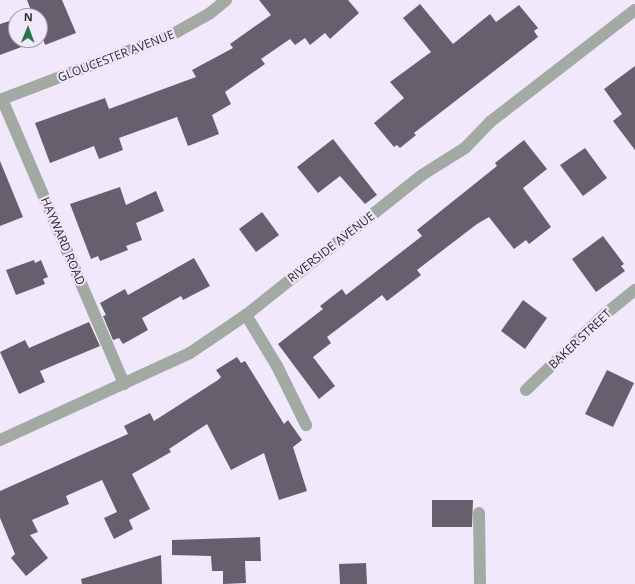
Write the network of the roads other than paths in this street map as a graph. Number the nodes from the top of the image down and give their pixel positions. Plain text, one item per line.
1 (226, 0) edge
2 (635, 10) edge
3 (1, 100) edge
4 (635, 290) edge
5 (246, 315) junction
6 (124, 384) junction
7 (526, 390) dead end
8 (306, 425) dead end
9 (0, 440) edge
10 (479, 513) dead end
11 (480, 584) edge

1 - 3 street, GLOUCESTER AVENUE
2 - 5 street, RIVERSIDE AVENUE
3 - 6 street, HAYWARD ROAD
4 - 7 street, BAKER STREET
5 - 6 street, RIVERSIDE AVENUE
5 - 8 street
6 - 9 street, RIVERSIDE AVENUE
10 - 11 street

